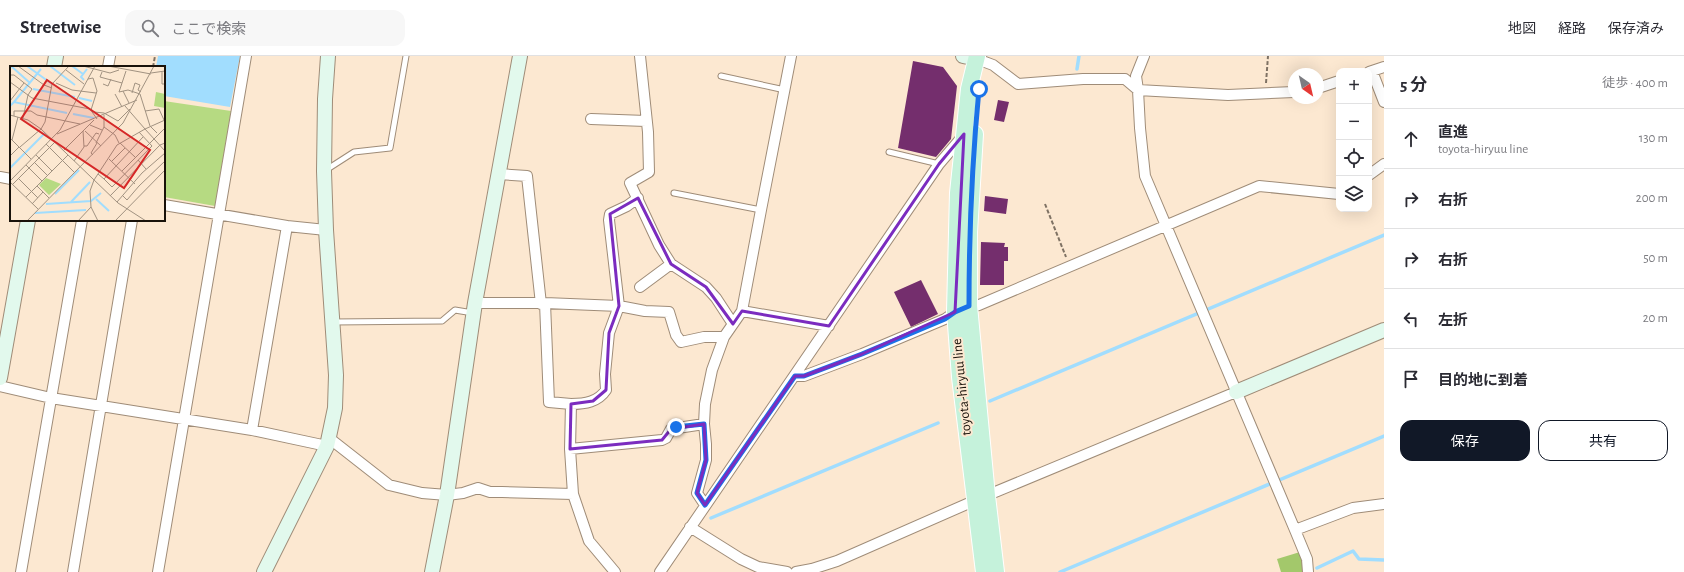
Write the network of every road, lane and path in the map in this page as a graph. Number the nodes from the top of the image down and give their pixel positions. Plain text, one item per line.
1 (56, 56) edge
2 (110, 56) edge
3 (155, 56) edge
4 (246, 56) edge
5 (328, 56) edge
6 (406, 56) edge
7 (520, 56) edge
8 (640, 56) edge
9 (791, 56) edge
10 (1144, 56) edge
11 (1268, 56) edge
12 (972, 57) edge
13 (54, 66) edge
14 (108, 66) edge
15 (153, 66) edge
16 (1384, 67) edge
17 (1372, 70) edge
18 (1372, 75) edge
19 (721, 76) dead end
20 (1336, 82) edge
21 (1324, 86) edge
22 (785, 90) junction
23 (1138, 90) junction
24 (1288, 92) edge
25 (1264, 94) junction
26 (1384, 102) edge
27 (591, 119) dead end
28 (646, 121) junction
29 (964, 134) junction
30 (889, 152) dead end
31 (939, 164) junction
32 (1384, 164) edge
33 (324, 171) junction
34 (1372, 173) edge
35 (498, 174) junction
36 (0, 177) edge
37 (10, 179) edge
38 (674, 194) dead end
39 (1336, 194) edge
40 (638, 198) junction
41 (1045, 204) dead end
42 (165, 205) edge
43 (761, 210) junction
44 (219, 214) junction
45 (28, 221) edge
46 (82, 221) edge
47 (132, 221) edge
48 (287, 226) junction
49 (1166, 226) junction
50 (326, 230) junction
51 (671, 264) junction
52 (1070, 266) junction
53 (640, 287) dead end
54 (543, 304) junction
55 (620, 306) junction
56 (474, 308) junction
57 (962, 309) junction
58 (742, 311) junction
59 (332, 322) junction
60 (733, 324) junction
61 (829, 326) junction
62 (1384, 330) edge
63 (724, 337) junction
64 (795, 376) junction
65 (0, 378) edge
66 (0, 386) edge
67 (1236, 392) junction
68 (51, 398) junction
69 (571, 404) junction
70 (102, 406) junction
71 (184, 419) junction
72 (704, 424) junction
73 (252, 430) junction
74 (328, 442) junction
75 (570, 449) junction
76 (447, 494) junction
77 (573, 494) junction
78 (981, 498) junction
79 (1384, 504) edge
80 (705, 505) junction
81 (690, 527) junction
82 (1295, 530) junction
83 (755, 569) edge
84 (21, 572) edge
85 (73, 572) edge
86 (158, 572) edge
87 (264, 572) edge
88 (432, 572) edge
89 (615, 572) edge
90 (660, 572) edge
91 (787, 572) edge
92 (796, 572) edge
93 (984, 572) edge
94 (996, 572) edge
95 (1308, 572) edge

1 - 13 street
2 - 14 street
3 - 15 path
4 - 44 street
5 - 33 street
6 - 33 lane
7 - 35 street
8 - 28 street
9 - 22 street
10 - 23 street
11 - 25 path
12 - 23 street
12 - 29 main road, toyota-hiryuu line
12 - 57 main road, toyota-hiryuu line
16 - 17 street
18 - 26 street
19 - 22 lane
20 - 21 street
22 - 43 street
23 - 25 street
23 - 49 street
24 - 25 street
27 - 28 street
28 - 40 street
29 - 31 street
29 - 57 main road, toyota-hiryuu line
30 - 31 lane
31 - 61 street
32 - 34 street
33 - 50 street
35 - 54 street
35 - 56 street
36 - 37 street
38 - 43 lane
39 - 49 street
40 - 51 street
40 - 55 street
41 - 52 path
42 - 44 street
43 - 58 street
44 - 48 street
44 - 71 street
45 - 65 street
46 - 68 street
47 - 70 street
48 - 50 street
48 - 73 street
49 - 52 street
49 - 67 street
50 - 59 street
51 - 53 street
51 - 60 street
52 - 57 street
54 - 55 street
54 - 56 street
54 - 69 street
55 - 63 street
55 - 69 street
56 - 59 lane
56 - 76 street
57 - 64 street
57 - 78 main road, toyota-hiryuu line
58 - 60 street
58 - 61 street
59 - 74 street
60 - 63 street
61 - 64 street
62 - 67 street
63 - 72 street
64 - 80 street
66 - 68 street
67 - 78 street
67 - 82 street
68 - 70 street
68 - 84 street
69 - 75 street
70 - 71 street
70 - 85 street
71 - 73 street
71 - 86 street
72 - 75 street
72 - 80 street
73 - 74 street
74 - 76 street
74 - 87 street
75 - 77 street
76 - 77 street
76 - 88 street
77 - 89 street
78 - 92 street
78 - 93 main road, toyota-hiryuu line
78 - 94 main road, toyota-hiryuu line
79 - 82 street
80 - 81 street
81 - 83 street
81 - 90 street
82 - 95 street
83 - 91 street

